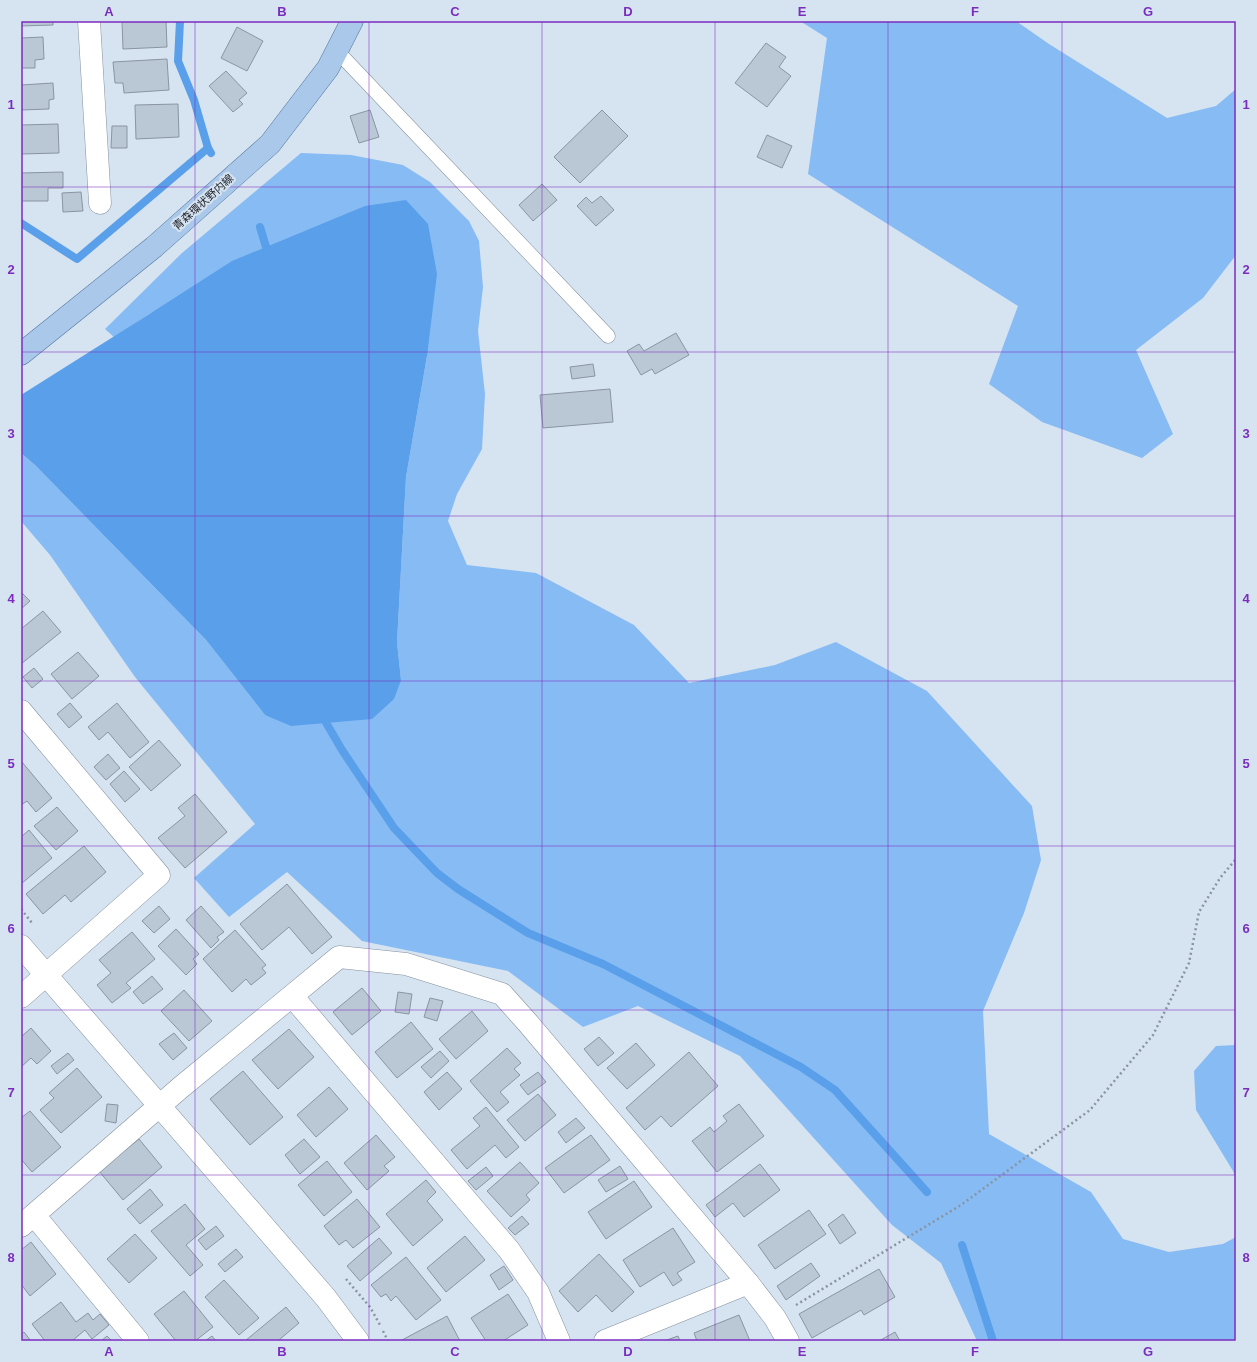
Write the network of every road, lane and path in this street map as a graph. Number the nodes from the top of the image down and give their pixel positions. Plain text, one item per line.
1 (89, 21) edge
2 (352, 21) edge
3 (337, 51) junction
4 (100, 203) dead end
5 (608, 336) dead end
6 (21, 354) edge
7 (21, 711) edge
8 (1236, 859) edge
9 (21, 946) edge
10 (46, 975) junction
11 (292, 996) junction
12 (21, 997) edge
13 (160, 1105) junction
14 (27, 1220) edge
15 (748, 1283) junction
16 (775, 1318) junction
17 (138, 1341) edge
18 (358, 1341) edge
19 (560, 1341) edge
20 (605, 1341) edge
21 (788, 1341) edge

1 - 4 street
2 - 3 main road, 青森環状野内線
3 - 5 lane
3 - 6 main road, 青森環状野内線
7 - 10 street
8 - 16 path
9 - 10 street
10 - 12 street
10 - 13 street
11 - 13 street
11 - 15 street
11 - 19 street
13 - 14 street
13 - 18 street
14 - 17 street
15 - 16 street
15 - 20 street
16 - 21 street

